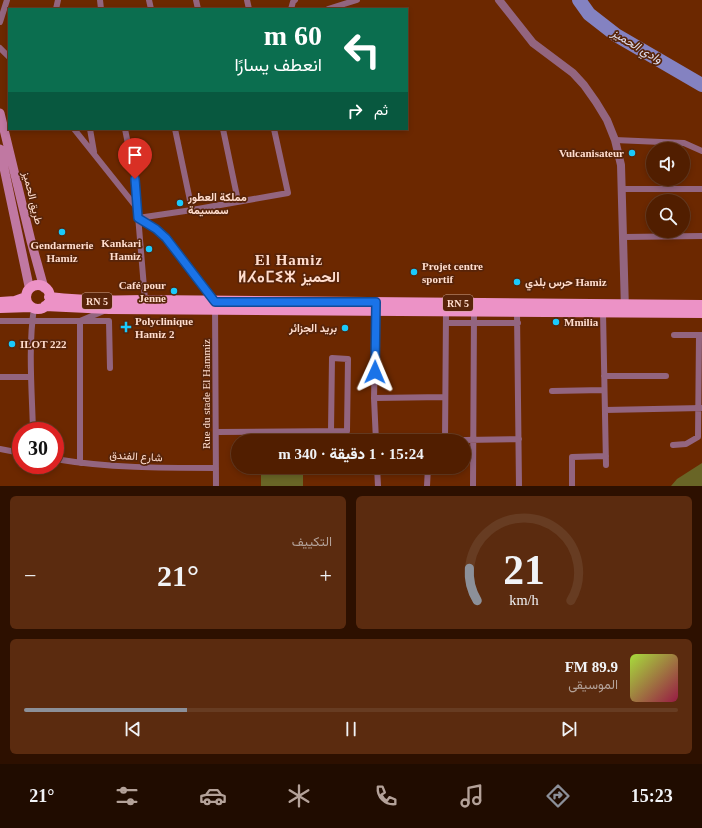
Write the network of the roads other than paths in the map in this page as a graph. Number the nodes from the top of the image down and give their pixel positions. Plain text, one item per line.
1 (7, 0) edge
2 (357, 0) edge
3 (499, 0) edge
4 (2, 7) edge
5 (331, 8) edge
6 (0, 22) edge
7 (0, 48) edge
8 (8, 56) edge
9 (0, 113) edge
10 (76, 130) edge
11 (90, 130) edge
12 (125, 130) edge
13 (175, 130) edge
14 (223, 130) edge
15 (274, 130) edge
16 (615, 140) junction
17 (0, 149) edge
18 (702, 151) edge
19 (94, 154) junction
20 (622, 189) junction
21 (702, 189) edge
22 (238, 202) junction
23 (137, 208) junction
24 (192, 210) junction
25 (138, 218) junction
26 (702, 236) edge
27 (624, 237) junction
28 (43, 283) junction
29 (28, 291) junction
30 (49, 297) junction
31 (62, 298) junction
32 (145, 300) junction
33 (5, 302) edge
34 (215, 305) junction
35 (702, 305) edge
36 (45, 306) junction
37 (376, 306) junction
38 (32, 307) junction
39 (0, 308) edge
40 (109, 309) junction
41 (625, 309) junction
42 (446, 312) junction
43 (474, 312) junction
44 (602, 312) junction
45 (517, 313) junction
46 (702, 313) edge
47 (0, 321) edge
48 (32, 321) junction
49 (80, 321) junction
50 (446, 323) junction
51 (474, 323) junction
52 (518, 323) junction
53 (674, 335) dead end
54 (701, 335) edge
55 (110, 368) dead end
56 (604, 376) junction
57 (666, 376) dead end
58 (0, 377) edge
59 (32, 377) junction
60 (552, 390) dead end
61 (604, 390) junction
62 (445, 397) junction
63 (374, 398) junction
64 (701, 408) edge
65 (604, 410) junction
66 (33, 422) edge
67 (331, 431) junction
68 (216, 432) junction
69 (376, 434) edge
70 (445, 434) edge
71 (519, 439) junction
72 (473, 440) junction
73 (673, 445) dead end
74 (0, 448) edge
75 (12, 451) edge
76 (606, 456) junction
77 (64, 460) edge
78 (80, 463) junction
79 (606, 465) dead end
80 (216, 468) junction
81 (377, 474) edge
82 (428, 474) edge
83 (216, 486) edge
84 (378, 486) edge
85 (427, 486) edge
86 (473, 486) edge
87 (519, 486) edge
88 (572, 486) edge

1 - 4 street
2 - 5 street
3 - 16 street
4 - 6 street
7 - 8 street
9 - 28 main road, طريق الحميز
10 - 19 street
11 - 19 street
12 - 23 street
13 - 24 street
14 - 22 street
15 - 22 street
16 - 18 street
16 - 20 street
17 - 29 main road, طريق الحميز
19 - 23 street
20 - 21 street
20 - 27 street
22 - 24 street
23 - 25 street
24 - 25 street
25 - 32 street
25 - 34 street
26 - 27 street
27 - 41 street
28 - 29 highway
28 - 30 highway
28 - 31 highway
29 - 33 highway
29 - 38 highway
30 - 31 highway, RN 5
30 - 36 highway
31 - 32 highway, RN 5
32 - 34 highway, RN 5
34 - 37 highway, RN 5
34 - 40 highway, RN 5
34 - 68 street, Rue du stade El Hammiz
35 - 41 highway, RN 5
36 - 38 highway, RN 5
36 - 40 highway, RN 5
37 - 41 highway, RN 5
37 - 42 highway, RN 5
37 - 63 street
38 - 39 highway, RN 5
38 - 48 street
40 - 49 street
41 - 44 highway, RN 5
41 - 46 highway, RN 5
42 - 43 highway, RN 5
42 - 50 street
43 - 45 highway, RN 5
43 - 51 street
44 - 45 highway, RN 5
44 - 56 street
45 - 52 street
47 - 48 street
48 - 49 street
48 - 59 street
49 - 55 street
49 - 78 street
50 - 51 street
50 - 62 street
51 - 52 street
51 - 72 street
52 - 71 street
53 - 54 street
54 - 64 street
56 - 57 street
56 - 61 street
58 - 59 street
59 - 66 street
60 - 61 street
61 - 65 street
62 - 63 street
62 - 70 street
63 - 69 street
64 - 65 street
64 - 73 street
65 - 76 street
67 - 67 street
67 - 68 street
68 - 80 street, Rue du stade El Hammiz
71 - 72 street
71 - 87 street
72 - 86 street
74 - 75 street
76 - 79 street
76 - 88 street
77 - 78 street, شارع الفندق
78 - 80 street, شارع الفندق
80 - 83 street, Rue du stade El Hammiz
81 - 84 street
82 - 85 street

